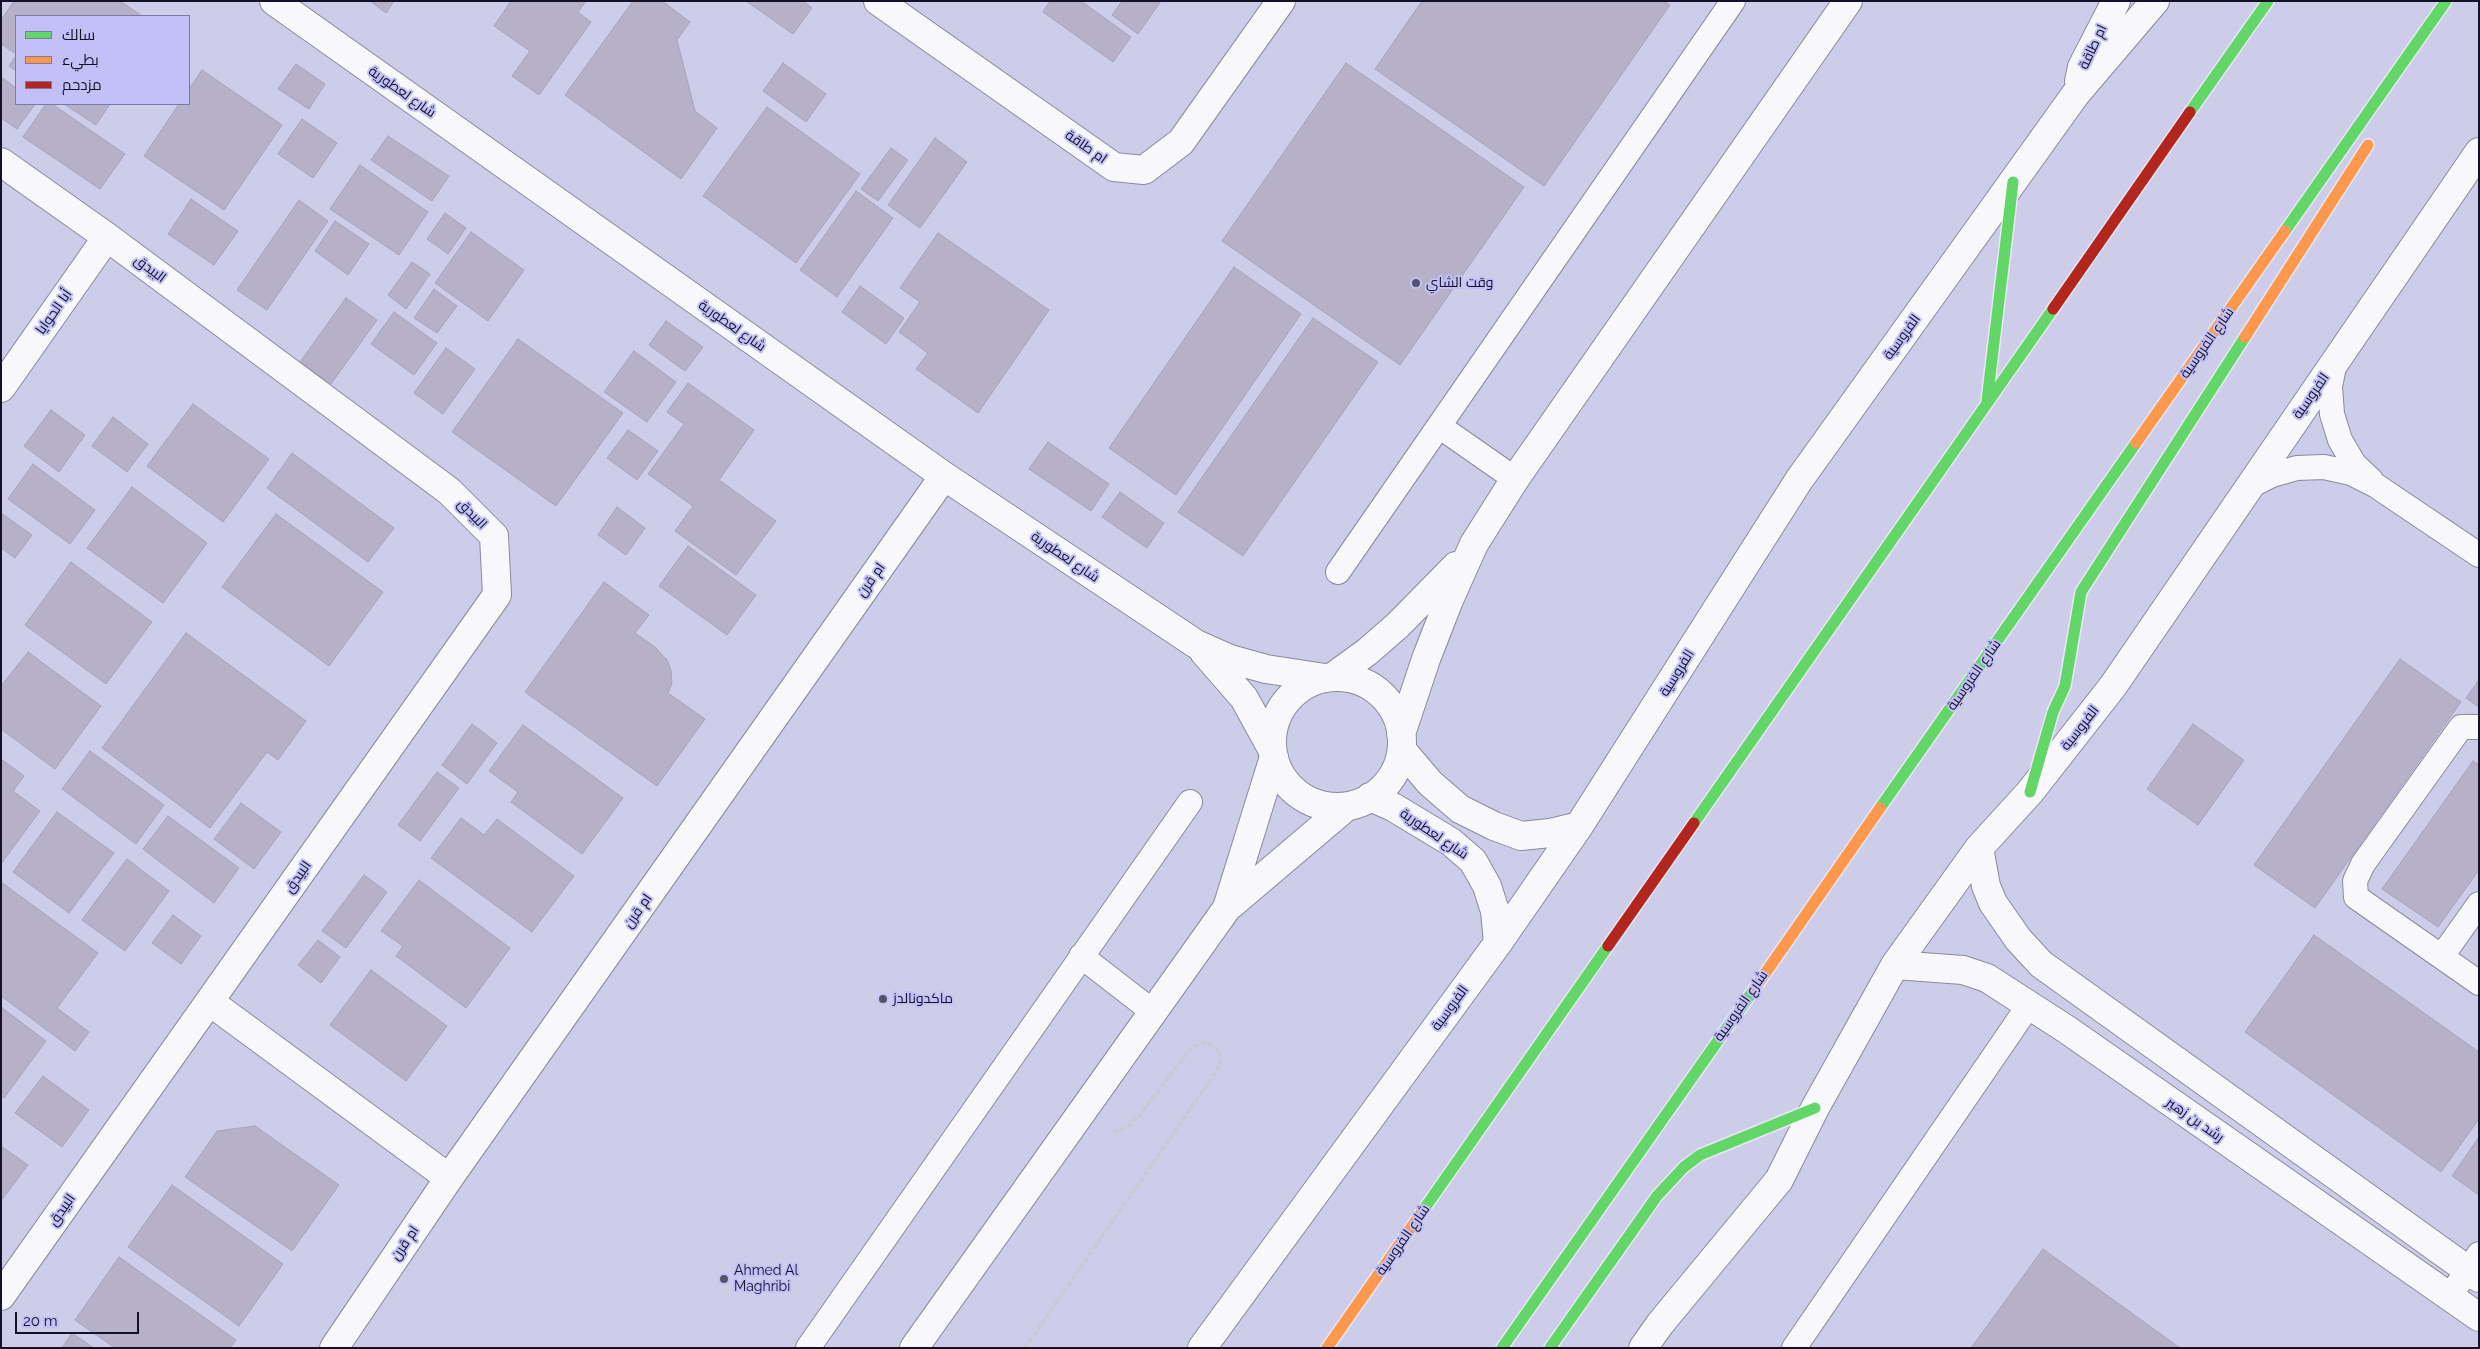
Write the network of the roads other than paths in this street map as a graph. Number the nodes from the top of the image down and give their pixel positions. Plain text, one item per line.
1 (274, 1) edge
2 (878, 1) edge
3 (1281, 1) edge
4 (1733, 1) edge
5 (1848, 1) edge
6 (2116, 1) edge
7 (2155, 1) edge
8 (2268, 1) edge
9 (2446, 1) edge
10 (2424, 34) junction
11 (2413, 68) dead end
12 (2075, 95) junction
13 (2373, 136) dead end
14 (2479, 152) edge
15 (1, 162) edge
16 (2014, 182) junction
17 (107, 237) junction
18 (2335, 361) junction
19 (1, 388) edge
20 (1987, 404) junction
21 (1439, 426) junction
22 (944, 476) junction
23 (1515, 479) junction
24 (2375, 485) junction
25 (2248, 487) junction
26 (1474, 544) junction
27 (2479, 555) edge
28 (1338, 572) dead end
29 (1196, 644) junction
30 (1329, 677) junction
31 (2479, 727) edge
32 (1401, 742) junction
33 (1274, 755) junction
34 (2030, 792) junction
35 (1190, 802) dead end
36 (1358, 802) junction
37 (1579, 826) junction
38 (1979, 848) junction
39 (2479, 904) edge
40 (1227, 908) junction
41 (1498, 943) junction
42 (1081, 956) junction
43 (2442, 956) junction
44 (1895, 965) junction
45 (2479, 983) edge
46 (210, 1002) junction
47 (2029, 1005) junction
48 (1152, 1011) junction
49 (1816, 1108) junction
50 (449, 1178) junction
51 (2475, 1268) edge
52 (1, 1296) edge
53 (2449, 1297) junction
54 (2479, 1318) edge
55 (1662, 1336) edge
56 (334, 1348) edge
57 (808, 1348) edge
58 (914, 1348) edge
59 (1202, 1348) edge
60 (1327, 1348) edge
61 (1502, 1348) edge
62 (1550, 1348) edge
63 (1643, 1348) edge
64 (1794, 1348) edge

1 - 22 street, شارع لعطورية
2 - 3 street, ام طاقة
4 - 21 lane
5 - 23 street
6 - 12 street, ام طاقة
7 - 12 street, الفروسية
8 - 20 highway, شارع الفروسية
9 - 10 highway, شارع الفروسية
10 - 11 highway
10 - 61 highway, شارع الفروسية
12 - 16 street, الفروسية
13 - 34 highway
14 - 18 street, الفروسية
15 - 17 street, البيدق
16 - 20 highway
16 - 37 street, الفروسية
17 - 19 street, أبا الحوايا
17 - 46 street, البيدق
18 - 24 lane
18 - 25 street, الفروسية
20 - 60 highway, شارع الفروسية
21 - 23 lane
21 - 28 lane
22 - 29 street, شارع لعطورية
22 - 50 street, ام قرن
23 - 26 street
24 - 25 lane
24 - 27 lane
25 - 34 street, الفروسية
26 - 30 street
26 - 32 street
29 - 30 street, شارع لعطورية
29 - 33 street, شارع لعطورية
30 - 32 street
30 - 33 street
31 - 43 lane
32 - 36 street
32 - 37 street
33 - 36 street
33 - 40 street
34 - 38 street, الفروسية
35 - 42 lane
36 - 40 street
36 - 41 street, شارع لعطورية
37 - 41 street, الفروسية
38 - 44 street, الفروسية
38 - 51 street
39 - 43 lane
40 - 48 street
41 - 59 street, الفروسية
42 - 48 lane
42 - 57 lane
43 - 45 lane
44 - 47 street, رشد بن زهير
44 - 49 street, الفروسية
46 - 50 street
46 - 52 street, البيدق
47 - 53 street, رشد بن زهير
47 - 64 lane
48 - 58 street
49 - 55 street, الفروسية
49 - 62 highway
50 - 56 street, ام قرن
51 - 53 lane
53 - 54 street, رشد بن زهير
55 - 63 street, الفروسية

